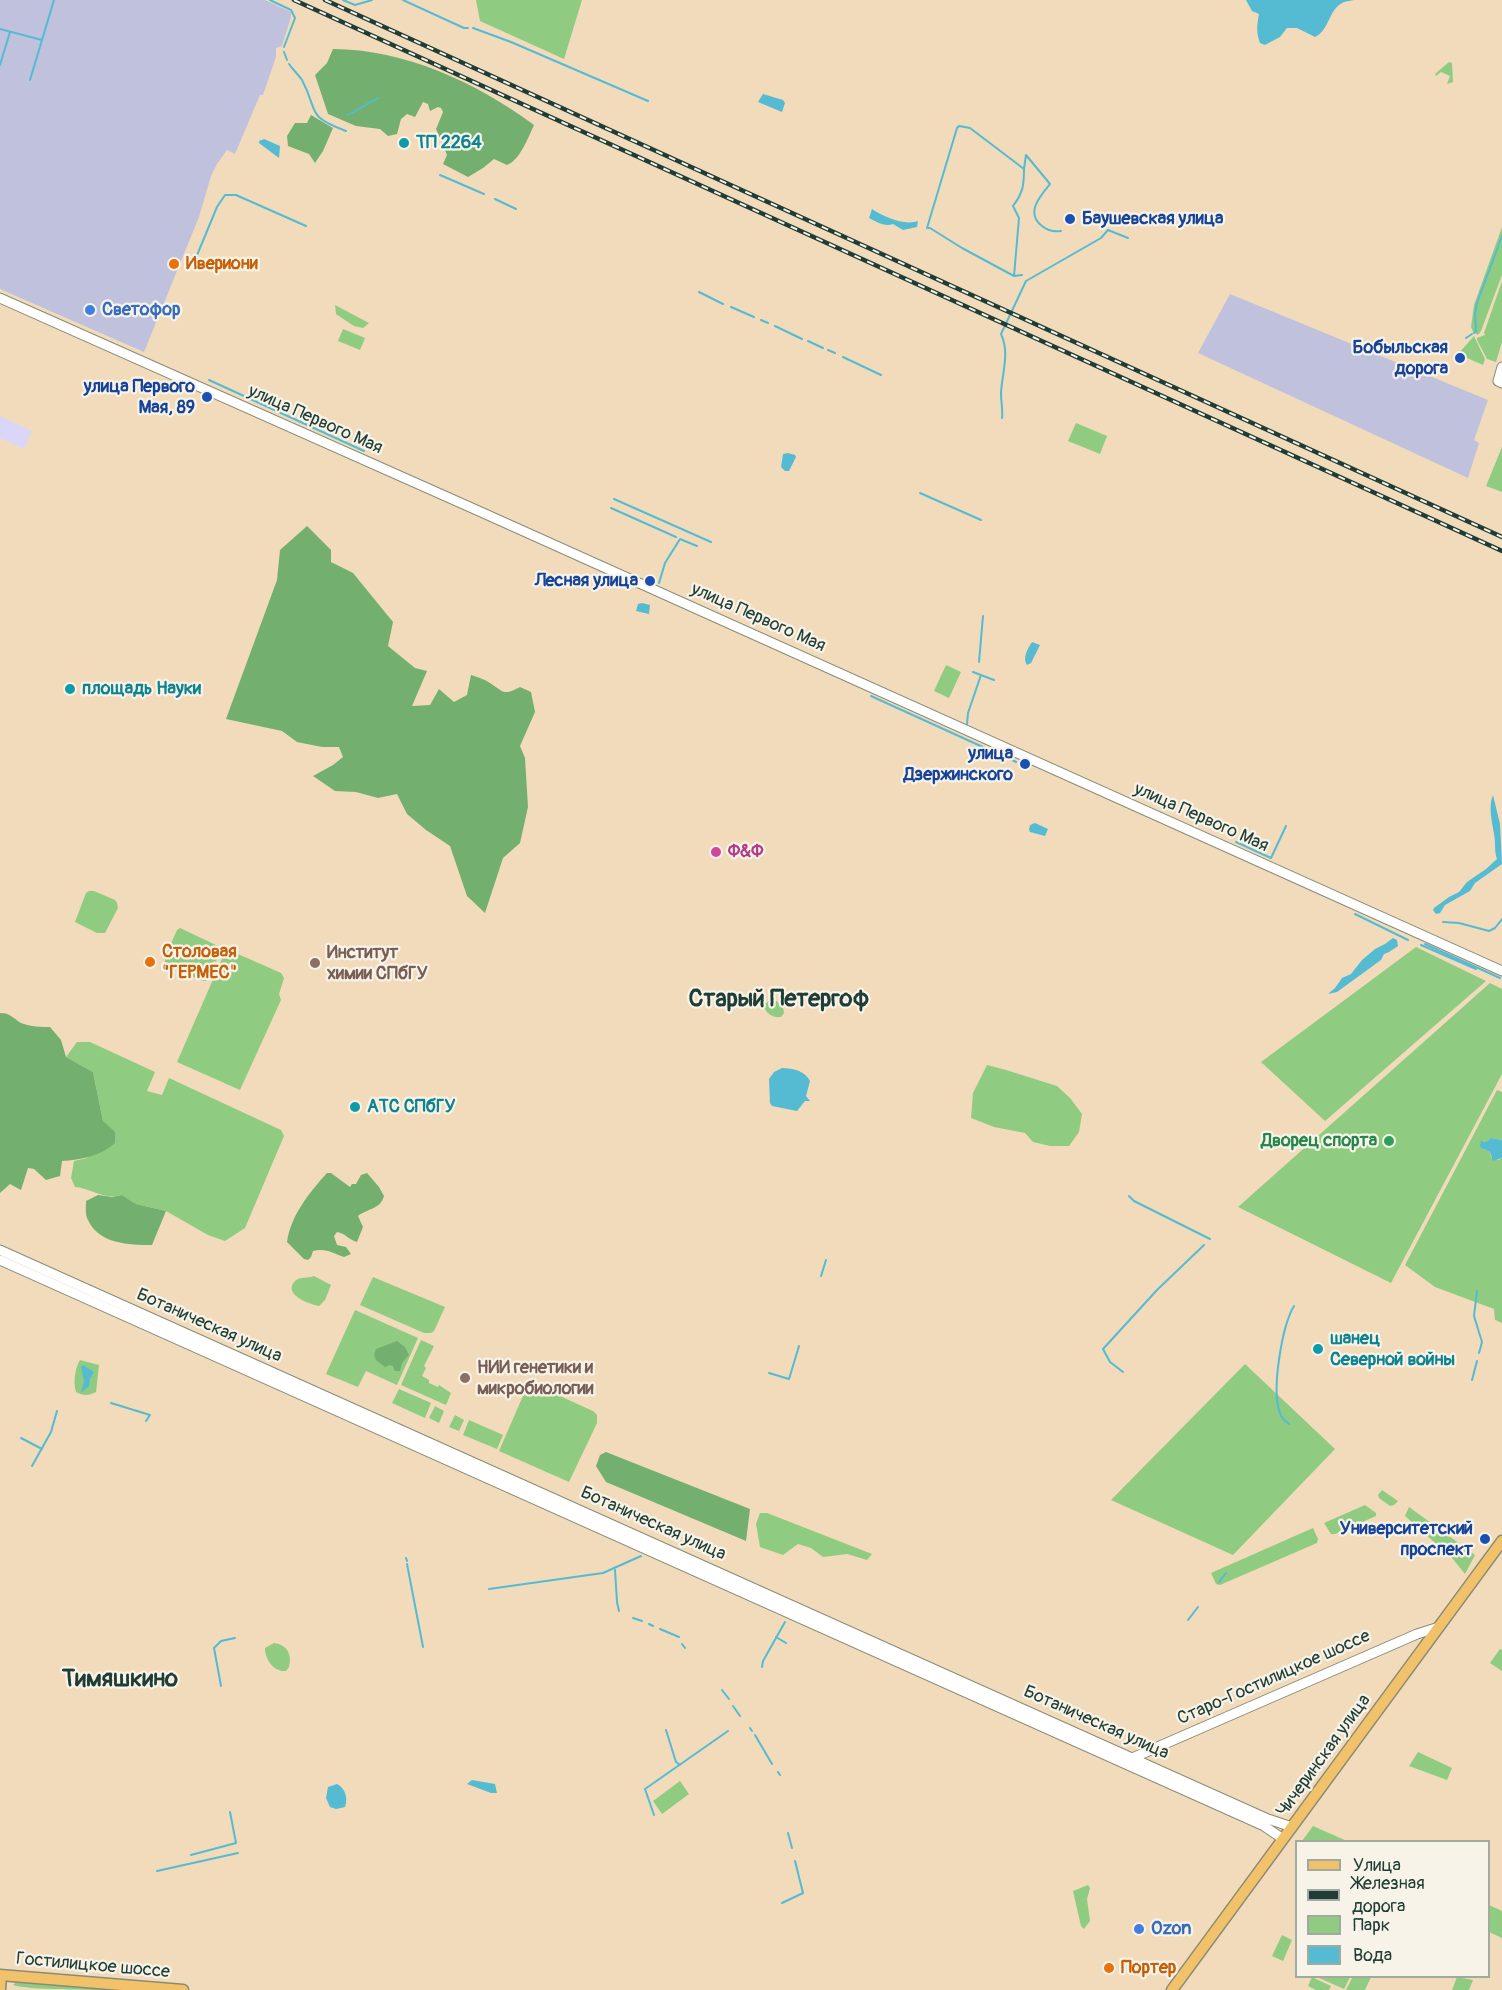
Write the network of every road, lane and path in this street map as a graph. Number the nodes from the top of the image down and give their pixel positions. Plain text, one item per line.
1 (0, 298) edge
2 (1502, 367) edge
3 (1500, 382) edge
4 (1502, 971) edge
5 (0, 1250) edge
6 (0, 1260) edge
7 (1502, 1541) edge
8 (1439, 1627) junction
9 (1133, 1758) junction
10 (1123, 1763) junction
11 (1292, 1827) junction
12 (1283, 1839) junction
13 (1, 1975) edge
14 (0, 1989) edge
15 (183, 1990) edge
16 (1172, 1990) edge

1 - 4 street, улица Первого Мая
2 - 3 street
5 - 9 street, Ботаническая улица
6 - 10 street, Ботаническая улица
7 - 8 main road, Чичеринская улица
8 - 9 street, Старо-Гостилицкое шоссе
8 - 11 main road, Чичеринская улица
9 - 10 street, Старо-Гостилицкое шоссе
9 - 11 street, Ботаническая улица
10 - 12 street, Ботаническая улица
11 - 12 main road, Чичеринская улица
12 - 16 main road, Чичеринская улица
13 - 14 main road
13 - 15 main road, Гостилицкое шоссе

